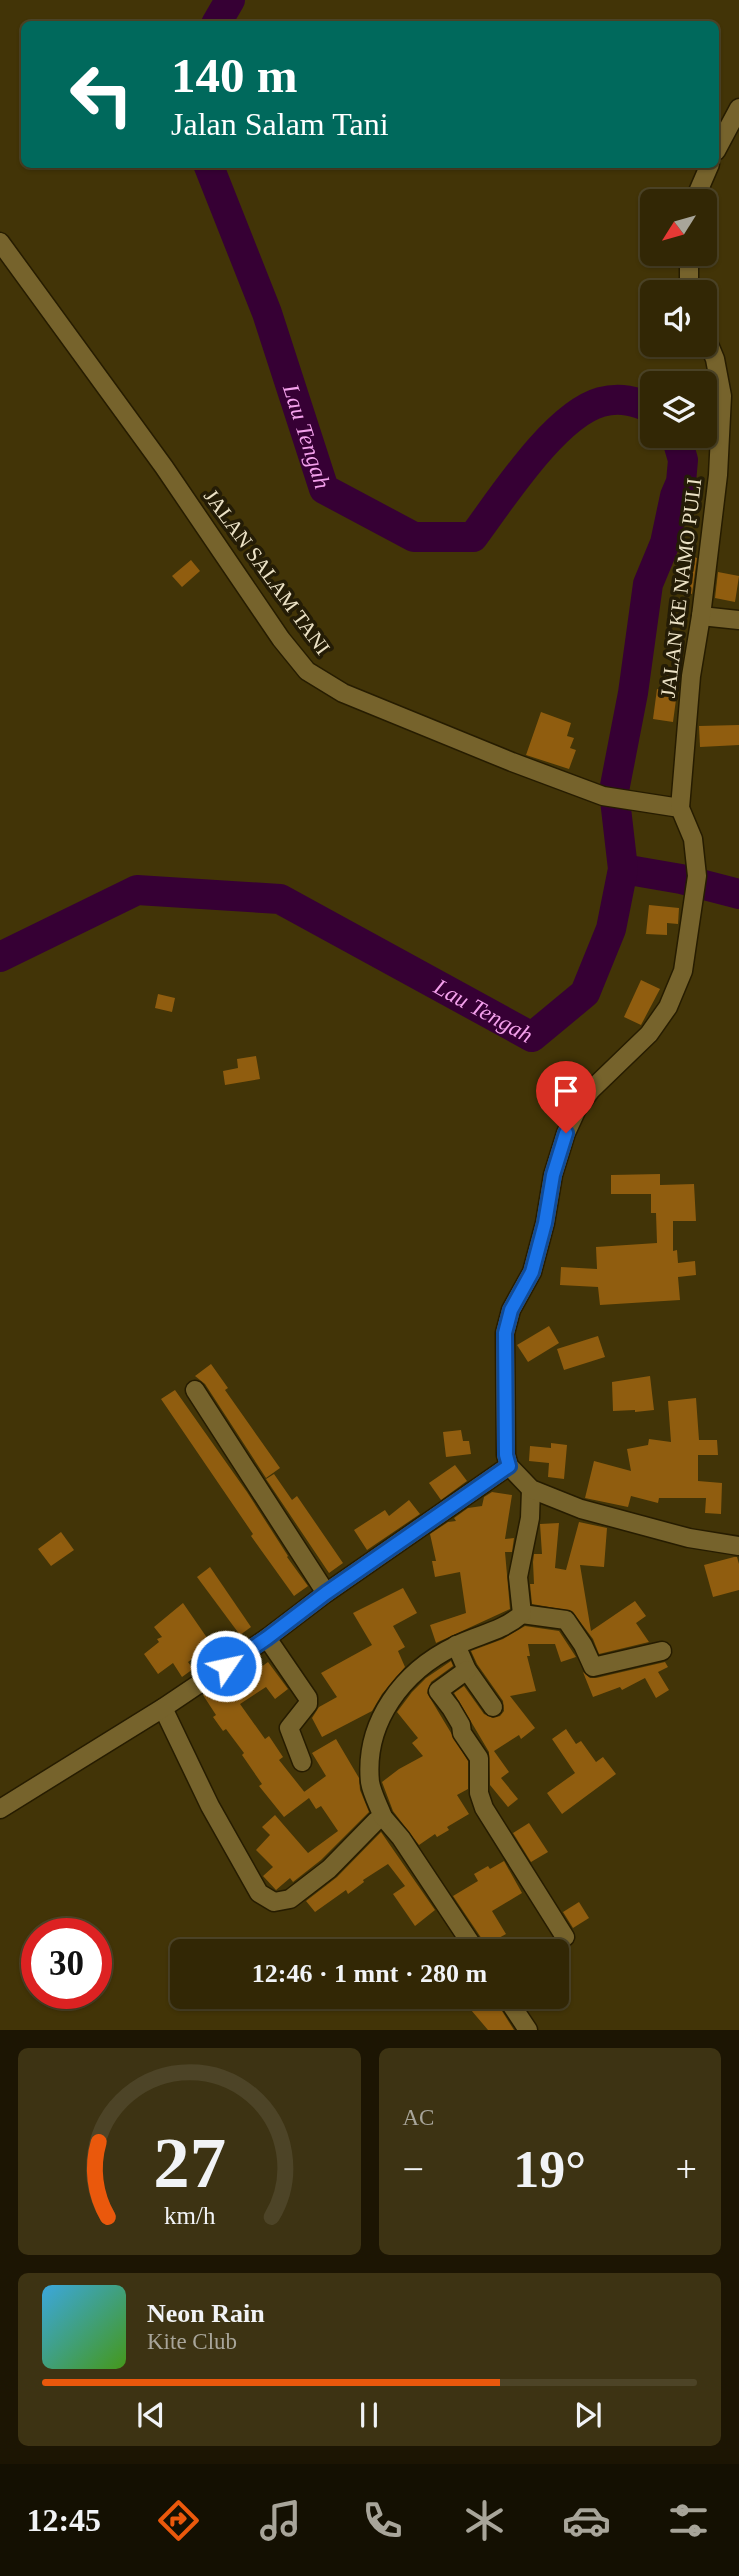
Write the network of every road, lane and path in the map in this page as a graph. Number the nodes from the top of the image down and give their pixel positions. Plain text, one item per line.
1 (739, 108) edge
2 (719, 145) edge
3 (708, 168) edge
4 (699, 189) edge
5 (0, 242) edge
6 (714, 357) edge
7 (701, 616) junction
8 (739, 620) edge
9 (680, 808) junction
10 (195, 1390) dead end
11 (509, 1466) junction
12 (531, 1489) junction
13 (739, 1546) edge
14 (326, 1593) junction
15 (523, 1614) junction
16 (267, 1638) junction
17 (456, 1645) junction
18 (662, 1651) dead end
19 (467, 1670) junction
20 (493, 1707) dead end
21 (163, 1708) junction
22 (302, 1762) dead end
23 (0, 1809) edge
24 (383, 1817) junction
25 (565, 1937) dead end
26 (468, 1939) edge
27 (514, 2009) edge
28 (528, 2030) edge

1 - 2 street
3 - 4 street
5 - 9 street, JALAN SALAM TANI
6 - 7 street, JALAN KE NAMO PULI
7 - 8 street
7 - 9 street, JALAN KE NAMO PULI
9 - 11 street
10 - 14 street
11 - 12 street
11 - 14 street
12 - 13 street
12 - 15 street
14 - 16 street
15 - 17 street
15 - 18 street
16 - 21 street
16 - 22 street
17 - 19 street
17 - 24 street
19 - 20 street
19 - 25 street
21 - 23 street
21 - 24 street
24 - 26 street
27 - 28 street

